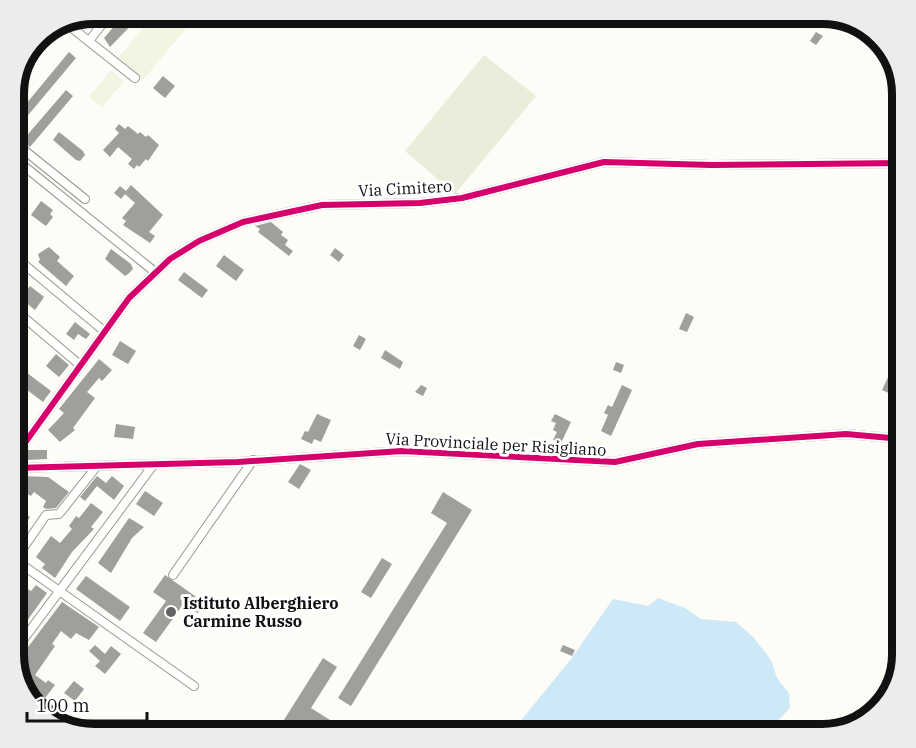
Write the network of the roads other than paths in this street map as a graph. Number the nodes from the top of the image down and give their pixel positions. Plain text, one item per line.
1 (102, 24) edge
2 (72, 28) edge
3 (89, 41) junction
4 (135, 78) dead end
5 (24, 150) edge
6 (892, 163) edge
7 (24, 166) edge
8 (85, 198) dead end
9 (24, 264) edge
10 (156, 272) junction
11 (24, 317) edge
12 (104, 331) junction
13 (80, 365) junction
14 (892, 438) edge
15 (24, 444) edge
16 (254, 460) junction
17 (154, 464) junction
18 (97, 466) junction
19 (24, 468) edge
20 (24, 546) edge
21 (24, 567) edge
22 (173, 575) dead end
23 (60, 590) junction
24 (24, 639) edge
25 (194, 686) dead end

1 - 3 street
2 - 3 street
3 - 4 street
5 - 8 street
6 - 10 street, Via Cimitero
7 - 10 street
9 - 12 street
10 - 12 street, Via Cimitero
11 - 13 street
12 - 13 street, Via Cimitero
13 - 15 street, Via Cimitero
14 - 16 street, Via Provinciale per Risigliano
16 - 17 street, Via Provinciale per Risigliano
16 - 22 street
17 - 18 street, Via Provinciale per Risigliano
17 - 23 street
18 - 19 street, Via Provinciale per Risigliano
18 - 20 street
21 - 23 street
23 - 24 street
23 - 25 street

